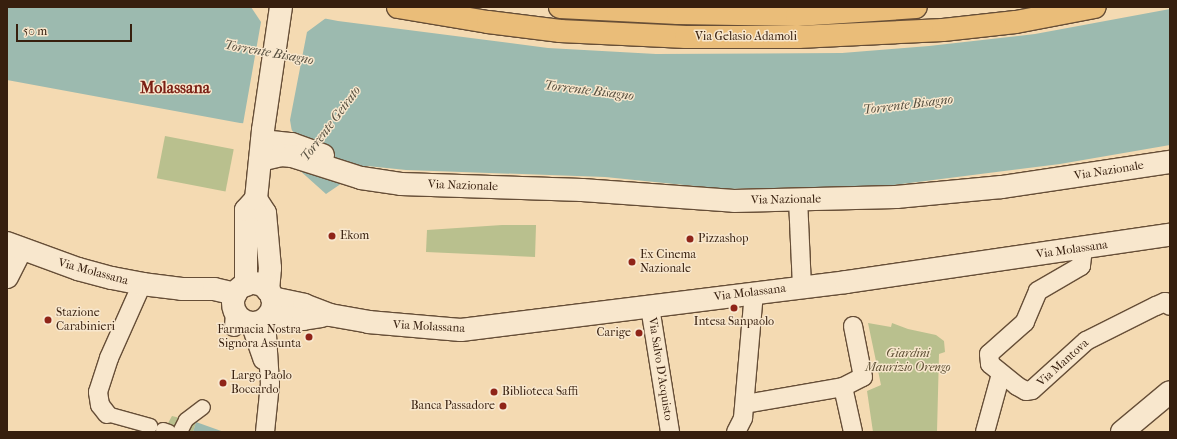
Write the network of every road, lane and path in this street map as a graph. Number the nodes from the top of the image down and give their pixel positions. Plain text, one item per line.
1 (281, 7) edge
2 (398, 7) edge
3 (560, 7) edge
4 (916, 7) edge
5 (1095, 7) edge
6 (262, 144) junction
7 (1170, 162) edge
8 (798, 200) junction
9 (1170, 235) edge
10 (14, 246) edge
11 (1083, 249) junction
12 (7, 277) edge
13 (142, 284) junction
14 (802, 286) junction
15 (754, 293) junction
16 (1170, 306) edge
17 (251, 307) junction
18 (650, 307) junction
19 (853, 326) dead end
20 (1000, 374) junction
21 (843, 387) junction
22 (1170, 392) edge
23 (745, 404) junction
24 (203, 407) dead end
25 (107, 414) joint
26 (161, 430) edge
27 (180, 432) edge
28 (265, 432) edge
29 (670, 432) edge
30 (736, 432) edge
31 (853, 432) edge
32 (985, 432) edge
33 (1122, 432) edge

1 - 6 main road
2 - 5 main road, Via Gelasio Adamoli
3 - 4 main road, Via Gelasio Adamoli
6 - 8 main road, Via Nazionale
6 - 17 main road
7 - 8 main road, Via Nazionale
8 - 14 street
9 - 11 main road, Via Molassana
10 - 12 main road
10 - 13 main road, Via Molassana
11 - 14 main road, Via Molassana
11 - 20 street, Via Mantova
13 - 17 main road, Via Molassana
13 - 25 street
14 - 15 main road, Via Molassana
15 - 18 main road, Via Molassana
15 - 23 street
16 - 20 street, Via Mantova
17 - 18 main road, Via Molassana
17 - 28 street
18 - 29 street, Via Salvo D'Acquisto
19 - 21 street
20 - 32 street
21 - 23 street
21 - 31 street
22 - 33 main road
23 - 30 street
24 - 27 street
25 - 26 street

